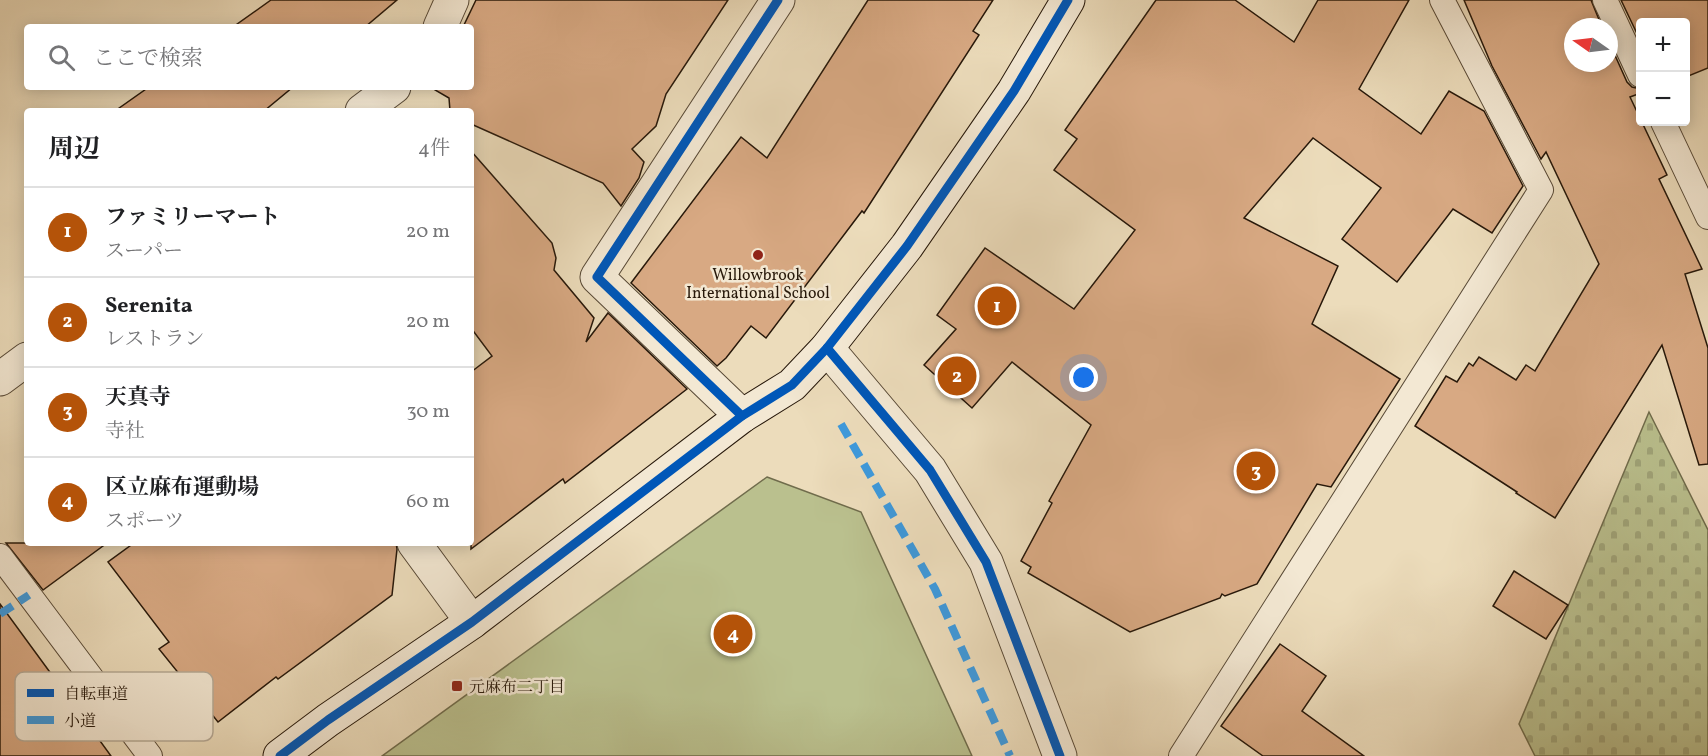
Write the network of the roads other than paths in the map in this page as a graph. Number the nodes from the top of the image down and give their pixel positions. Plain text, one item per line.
1 (452, 0) edge
2 (778, 0) edge
3 (1068, 0) edge
4 (1442, 0) edge
5 (1605, 0) edge
6 (441, 24) edge
7 (1640, 72) edge
8 (390, 90) edge
9 (366, 108) edge
10 (1665, 126) edge
11 (1708, 217) edge
12 (827, 348) junction
13 (24, 361) edge
14 (0, 379) edge
15 (742, 416) junction
16 (416, 546) edge
17 (0, 556) edge
18 (472, 622) junction
19 (87, 672) edge
20 (139, 741) edge
21 (150, 756) edge
22 (280, 756) edge
23 (1060, 756) edge
24 (1181, 756) edge

1 - 6 street
2 - 15 street
3 - 12 street
4 - 24 lane
5 - 7 lane
8 - 9 street
10 - 11 lane
12 - 15 street
12 - 23 street
13 - 14 street
15 - 18 street
16 - 18 street
17 - 19 lane
18 - 22 street
20 - 21 lane

